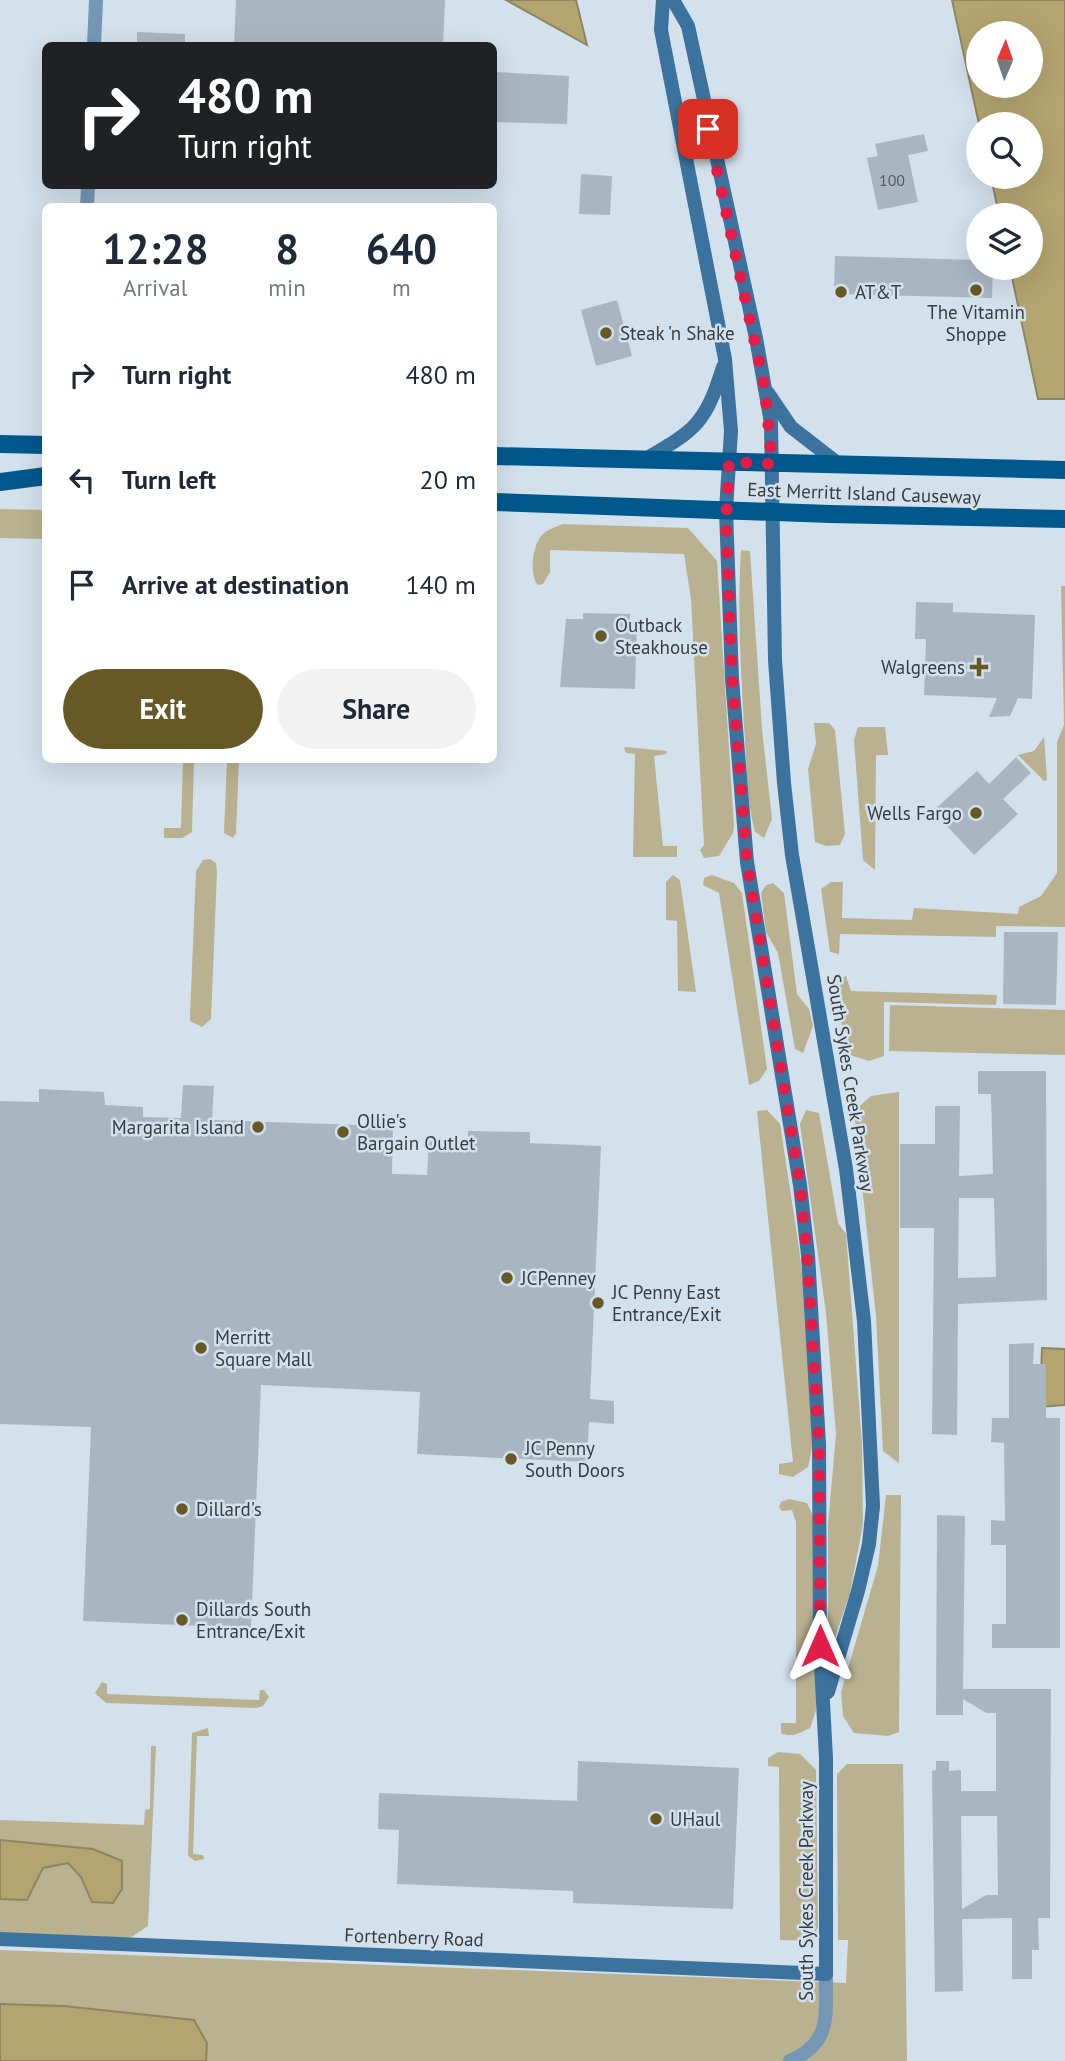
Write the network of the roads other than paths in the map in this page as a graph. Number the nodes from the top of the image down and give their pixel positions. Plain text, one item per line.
1 (96, 0) edge
2 (663, 0) edge
3 (673, 0) edge
4 (94, 42) edge
5 (725, 359) junction
6 (765, 389) junction
7 (0, 444) edge
8 (42, 445) edge
9 (497, 456) edge
10 (644, 460) junction
11 (729, 462) junction
12 (772, 464) junction
13 (841, 465) junction
14 (1065, 471) edge
15 (42, 476) edge
16 (0, 485) edge
17 (42, 488) edge
18 (497, 502) edge
19 (726, 509) junction
20 (775, 512) junction
21 (1065, 519) edge
22 (824, 1703) junction
23 (0, 1939) edge
24 (826, 1974) junction
25 (790, 2061) edge

1 - 4 street
2 - 5 street, South Sykes Creek Parkway
3 - 6 street, South Sykes Creek Parkway
5 - 10 street
5 - 11 street, South Sykes Creek Parkway
6 - 12 street, South Sykes Creek Parkway
6 - 13 street
7 - 8 main road
9 - 10 main road, East Merritt Island Causeway
10 - 11 main road, East Merritt Island Causeway
11 - 12 main road, East Merritt Island Causeway
11 - 19 street, South Sykes Creek Parkway
12 - 13 main road, East Merritt Island Causeway
12 - 20 street, South Sykes Creek Parkway
13 - 14 main road, East Merritt Island Causeway
15 - 16 main road
16 - 17 main road
18 - 19 main road, East Merritt Island Causeway
19 - 20 main road, East Merritt Island Causeway
19 - 22 street, South Sykes Creek Parkway
20 - 21 main road, East Merritt Island Causeway
20 - 22 street, South Sykes Creek Parkway
22 - 24 street, South Sykes Creek Parkway
23 - 24 street, Fortenberry Road
24 - 25 street, South Sykes Creek Parkway

